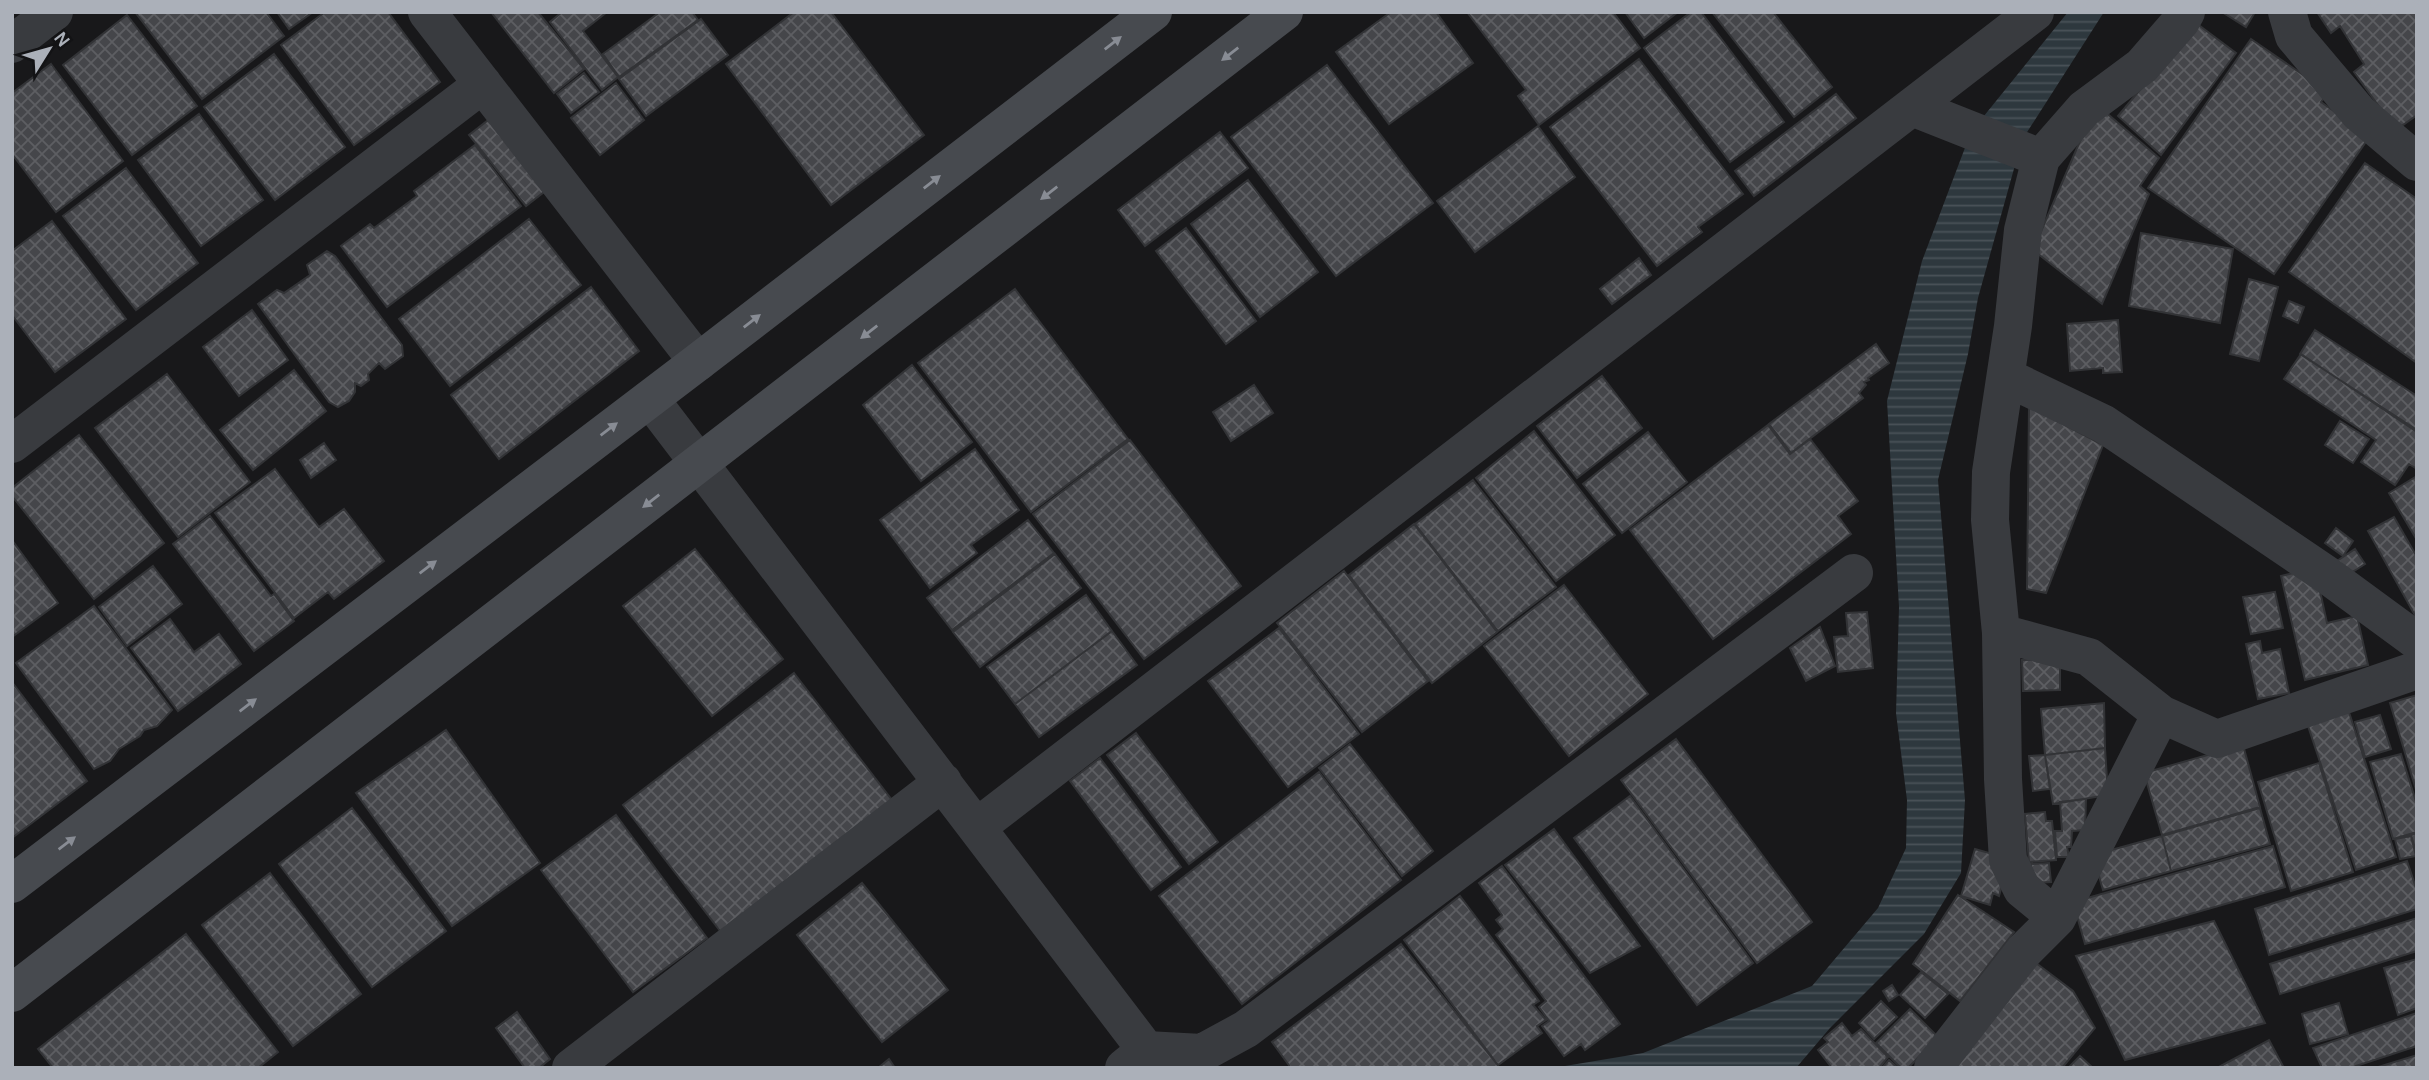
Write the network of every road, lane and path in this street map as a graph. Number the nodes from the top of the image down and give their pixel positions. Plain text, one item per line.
1 (54, 12) edge
2 (1153, 12) edge
3 (1284, 12) edge
4 (2001, 12) edge
5 (2035, 12) edge
6 (2186, 12) edge
7 (2287, 12) edge
8 (430, 13) edge
9 (12, 44) edge
10 (1958, 71) junction
11 (483, 84) junction
12 (1929, 114) junction
13 (2038, 157) junction
14 (2417, 162) edge
15 (698, 362) junction
16 (2006, 377) junction
17 (650, 399) junction
18 (12, 444) edge
19 (699, 464) junction
20 (1854, 573) dead end
21 (2001, 632) junction
22 (2417, 641) edge
23 (2417, 670) edge
24 (2161, 714) junction
25 (943, 782) junction
26 (977, 827) junction
27 (12, 884) edge
28 (2057, 918) junction
29 (12, 993) edge
30 (1147, 1062) edge
31 (571, 1068) edge
32 (1933, 1068) edge

1 - 9 street
15 -> 2 street
3 -> 19 street
4 - 10 street
5 - 10 street
6 - 13 street
7 - 14 street
8 - 11 street
10 - 12 street
11 - 15 street
11 - 18 street
12 - 13 street
12 - 26 street
13 - 16 street
15 - 17 street
16 - 21 street
16 - 22 street
17 - 19 street
27 -> 17 street
19 - 25 street
19 -> 29 street
20 - 30 street
21 - 24 street
21 - 28 street
23 - 24 street
24 - 28 street
25 - 26 street
25 - 31 street
26 - 30 street
28 - 32 street

